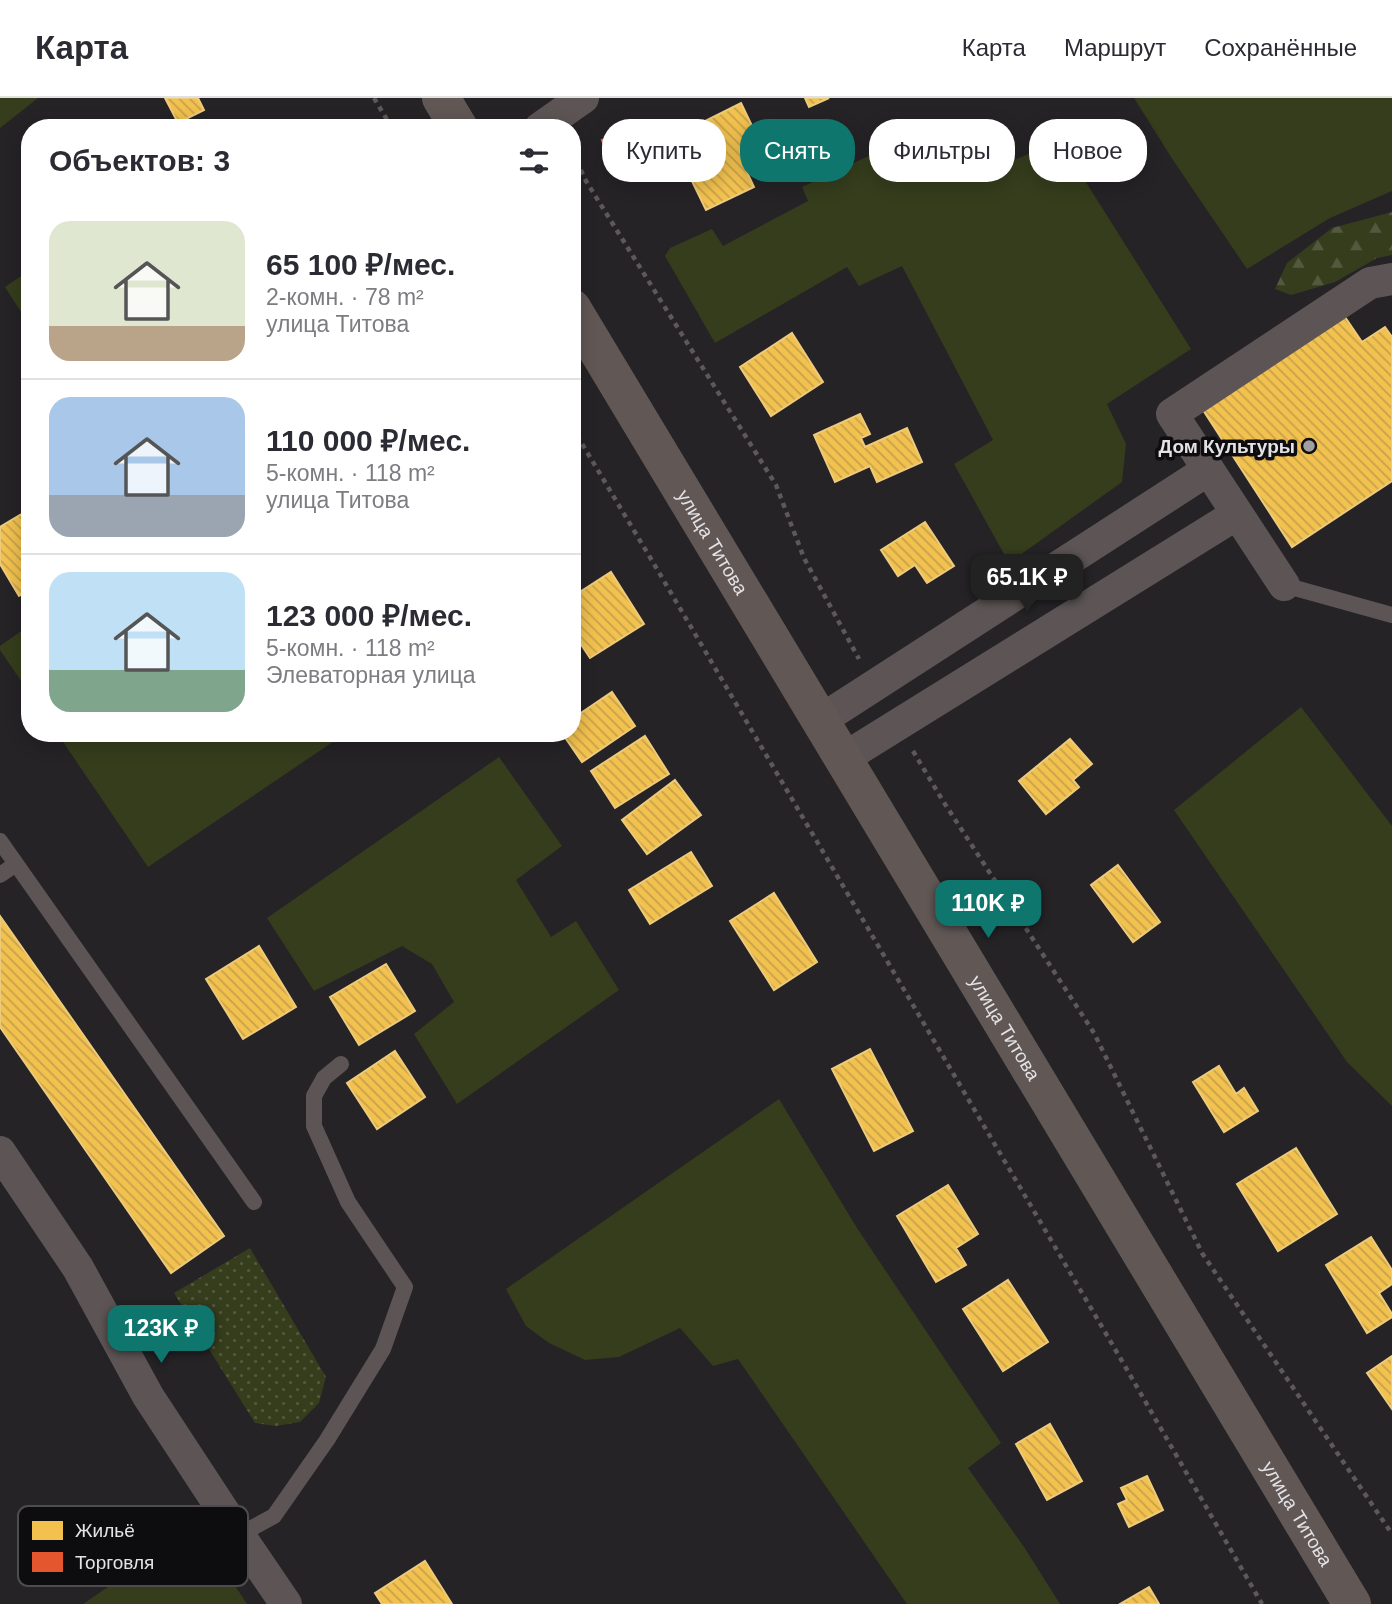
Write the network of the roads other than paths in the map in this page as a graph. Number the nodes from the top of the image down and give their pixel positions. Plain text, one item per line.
1 (441, 98) edge
2 (583, 98) edge
3 (454, 119) edge
4 (553, 119) edge
5 (1392, 279) edge
6 (581, 323) edge
7 (1208, 470) junction
8 (1237, 514) junction
9 (1284, 585) joint
10 (1392, 614) edge
11 (821, 720) junction
12 (844, 758) junction
13 (0, 841) edge
14 (16, 864) junction
15 (0, 875) edge
16 (341, 1064) dead end
17 (0, 1152) edge
18 (254, 1202) dead end
19 (220, 1506) edge
20 (248, 1530) edge
21 (248, 1548) edge
22 (286, 1604) edge
23 (1352, 1604) edge

1 - 3 main road
2 - 4 street
5 - 7 street
6 - 11 main road, улица Титова
7 - 8 street
7 - 11 street
8 - 9 street
8 - 12 street
9 - 10 lane
11 - 12 main road, улица Титова
12 - 23 main road, улица Титова
13 - 14 lane
14 - 15 lane
14 - 18 lane
16 - 20 lane
17 - 19 street
21 - 22 street

